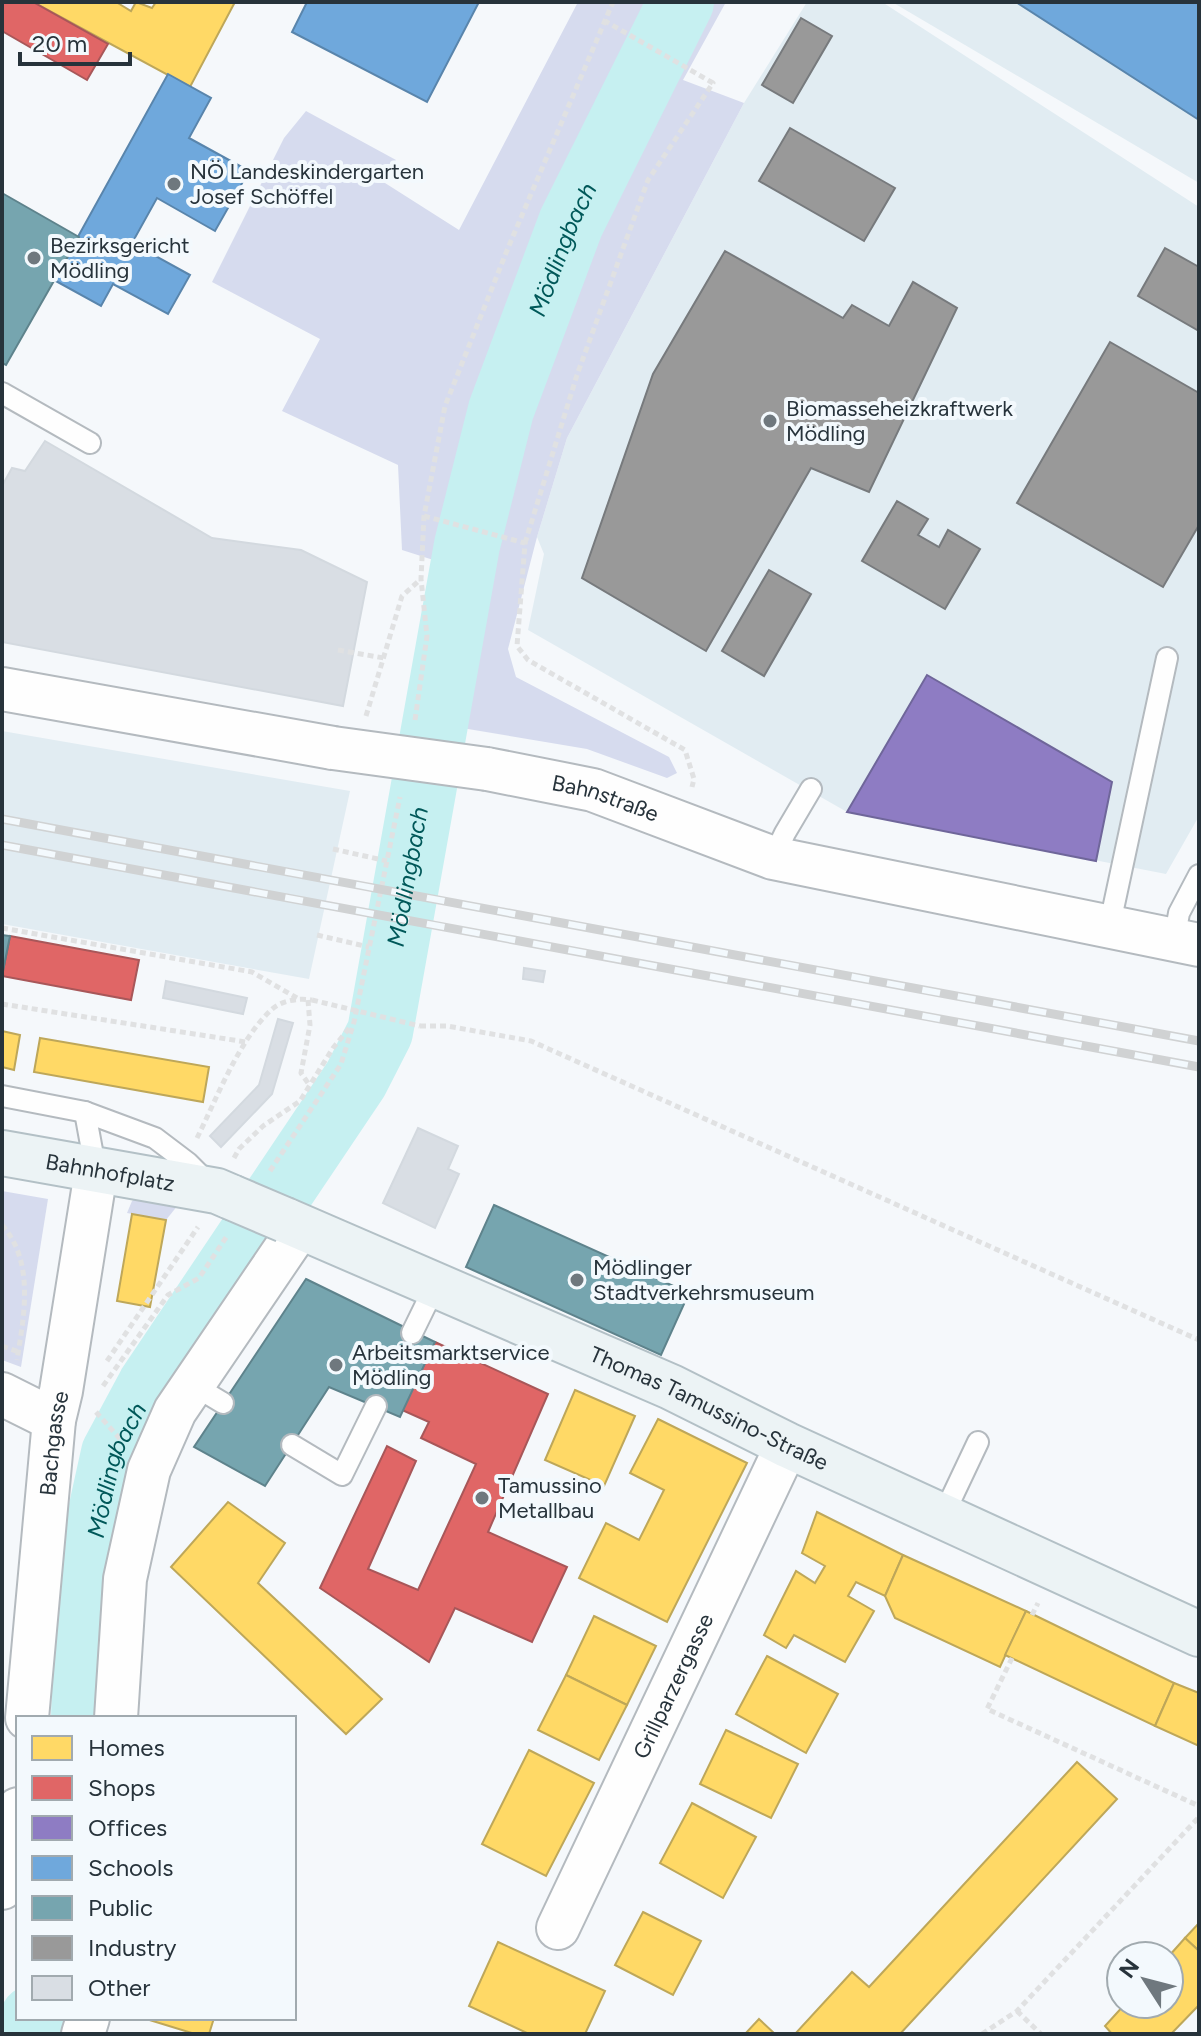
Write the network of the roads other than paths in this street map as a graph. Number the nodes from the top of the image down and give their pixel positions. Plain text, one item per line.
1 (2, 393) edge
2 (90, 443) dead end
3 (1167, 658) dead end
4 (2, 689) edge
5 (811, 789) dead end
6 (773, 858) junction
7 (1199, 875) edge
8 (1109, 928) junction
9 (1186, 943) edge
10 (2, 1096) edge
11 (85, 1112) junction
12 (2, 1153) edge
13 (96, 1172) junction
14 (224, 1194) junction
15 (292, 1223) junction
16 (436, 1284) junction
17 (412, 1333) dead end
18 (9, 1384) edge
19 (376, 1406) dead end
20 (54, 1420) junction
21 (978, 1442) dead end
22 (292, 1445) dead end
23 (787, 1445) junction
24 (943, 1516) junction
25 (1199, 1634) edge
26 (27, 1716) edge
27 (116, 1716) edge
28 (16, 1819) edge
29 (2, 1888) edge
30 (558, 1928) dead end

1 - 2 lane
3 - 8 lane
4 - 6 street, Bahnstraße, bridge
5 - 6 lane
6 - 8 street, Bahnstraße
7 - 9 lane
8 - 9 street, Bahnstraße
10 - 11 lane
11 - 13 lane
11 - 14 lane
12 - 13 main road, Bahnhofplatz
13 - 14 main road, Bahnhofplatz
13 - 20 street, Bachgasse
14 - 15 main road, Thomas Tamussino-Straße, bridge
15 - 16 main road, Thomas Tamussino-Straße
15 - 27 street
16 - 17 lane
16 - 23 main road, Thomas Tamussino-Straße
18 - 20 street
19 - 22 lane
20 - 26 street, Bachgasse
21 - 24 lane
23 - 24 main road, Thomas Tamussino-Straße
23 - 30 street, Grillparzergasse
24 - 25 main road, Thomas Tamussino-Straße
28 - 29 street

